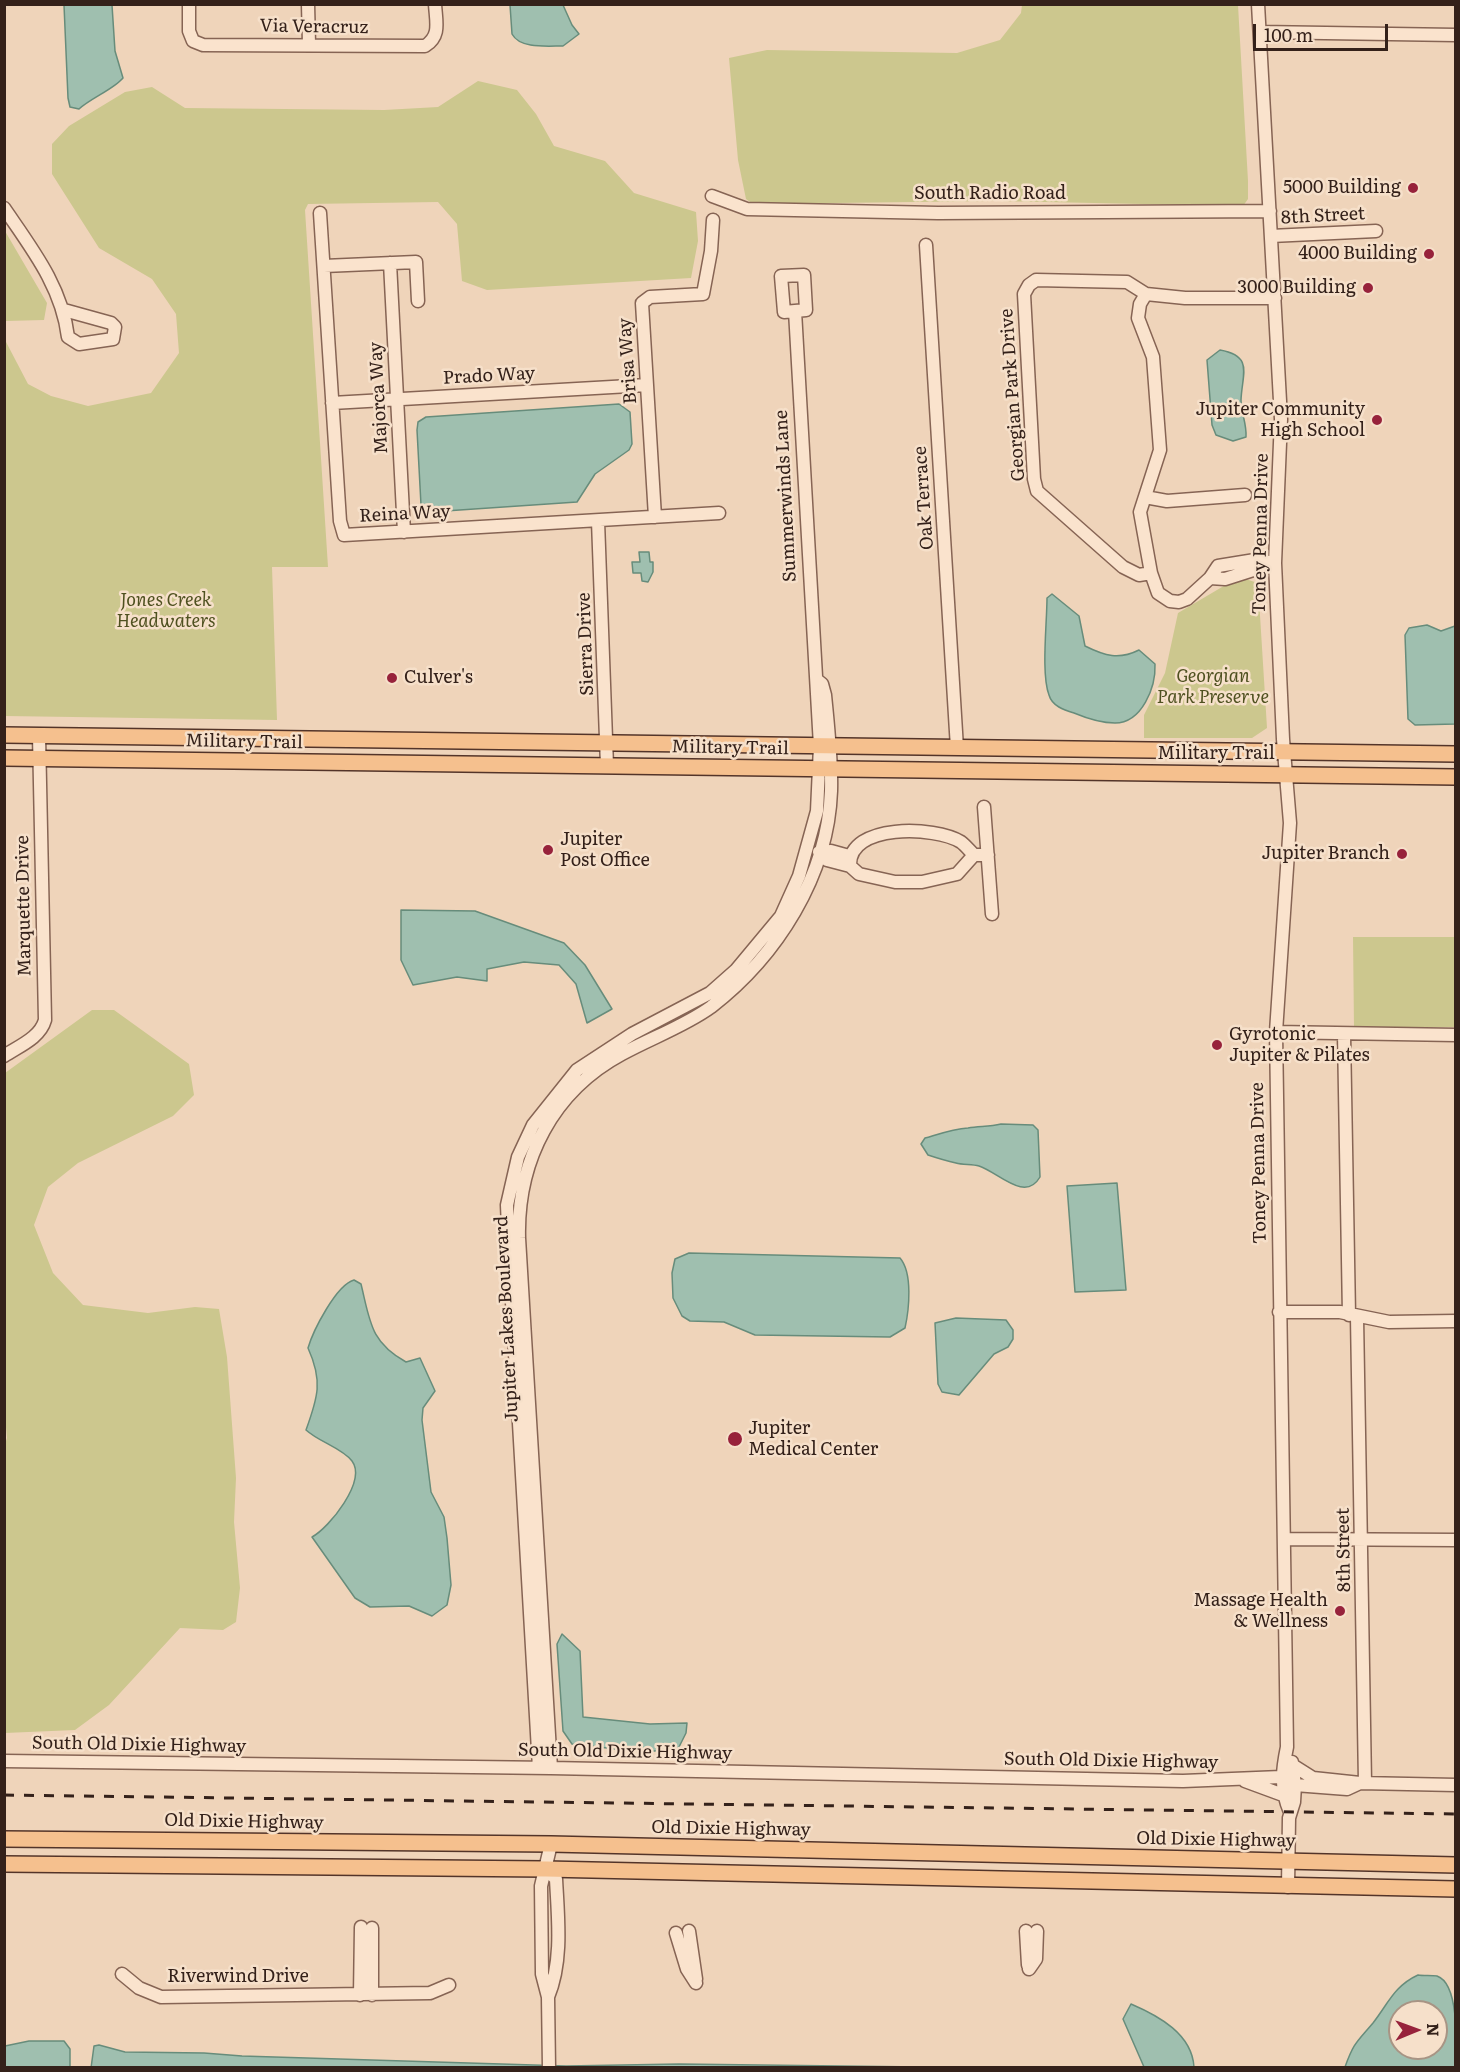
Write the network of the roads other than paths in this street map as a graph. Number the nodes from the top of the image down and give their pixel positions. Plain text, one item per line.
1 (189, 4) edge
2 (308, 4) edge
3 (435, 4) edge
4 (1258, 4) edge
5 (1260, 32) junction
6 (1455, 35) edge
7 (309, 44) junction
8 (712, 196) dead end
9 (4, 208) edge
10 (1270, 211) junction
11 (320, 213) dead end
12 (712, 220) dead end
13 (1376, 231) dead end
14 (1271, 236) junction
15 (926, 245) dead end
16 (390, 263) junction
17 (324, 266) junction
18 (1146, 294) junction
19 (1275, 298) junction
20 (418, 301) dead end
21 (64, 310) dead end
22 (795, 311) dead end
23 (647, 385) junction
24 (398, 399) junction
25 (332, 403) junction
26 (1245, 495) dead end
27 (1145, 497) junction
28 (719, 513) dead end
29 (655, 517) junction
30 (598, 521) junction
31 (404, 532) junction
32 (1275, 563) junction
33 (1151, 573) junction
34 (4, 735) edge
35 (39, 736) junction
36 (607, 743) junction
37 (824, 746) junction
38 (957, 748) junction
39 (1284, 751) junction
40 (1455, 754) edge
41 (4, 758) edge
42 (39, 758) junction
43 (607, 766) junction
44 (824, 768) junction
45 (1288, 774) junction
46 (1455, 777) edge
47 (984, 807) dead end
48 (819, 852) junction
49 (974, 855) junction
50 (988, 855) junction
51 (849, 861) junction
52 (992, 914) dead end
53 (1276, 1032) junction
54 (1344, 1035) junction
55 (1455, 1035) edge
56 (4, 1056) edge
57 (1279, 1312) junction
58 (1353, 1316) junction
59 (1455, 1321) edge
60 (1284, 1539) junction
61 (1362, 1539) junction
62 (1455, 1540) edge
63 (1287, 1747) junction
64 (4, 1761) edge
65 (1294, 1766) junction
66 (545, 1768) junction
67 (1281, 1778) junction
68 (1245, 1781) junction
69 (1363, 1783) junction
70 (1295, 1785) junction
71 (1455, 1785) edge
72 (1283, 1795) junction
73 (1290, 1812) junction
74 (4, 1839) edge
75 (551, 1844) junction
76 (1288, 1861) junction
77 (4, 1864) edge
78 (1455, 1865) edge
79 (546, 1869) junction
80 (1288, 1887) junction
81 (1455, 1889) edge
82 (367, 1928) dead end
83 (689, 1930) dead end
84 (1032, 1931) dead end
85 (676, 1933) dead end
86 (1029, 1969) dead end
87 (122, 1974) dead end
88 (449, 1985) dead end
89 (366, 1995) junction
90 (549, 2067) edge

1 - 7 street, Via Veracruz
2 - 7 street
3 - 7 street, Via Veracruz
4 - 5 street, Toney Penna Drive
5 - 6 street
5 - 10 street, Toney Penna Drive
8 - 10 street, South Radio Road
9 - 21 street
10 - 14 street, Toney Penna Drive
11 - 17 street, Reina Way
12 - 23 street, Brisa Way
13 - 14 street, 8th Street
14 - 19 street, Toney Penna Drive
15 - 38 street, Oak Terrace
16 - 17 street
16 - 20 street
16 - 24 street, Majorca Way
17 - 25 street, Reina Way
18 - 19 street, Georgian Park Drive
18 - 27 street
18 - 33 street, Georgian Park Drive
19 - 32 street, Toney Penna Drive
22 - 37 street, Summerwinds Lane
23 - 24 street, Prado Way
23 - 29 street, Brisa Way
24 - 25 street, Prado Way
24 - 31 street, Majorca Way
25 - 31 street, Reina Way
26 - 27 street
27 - 33 street
28 - 29 street, Reina Way
29 - 30 street, Reina Way
30 - 31 street, Reina Way
30 - 36 street, Sierra Drive
32 - 33 street
32 - 39 street, Toney Penna Drive
34 - 35 main road, Military Trail
35 - 36 main road, Military Trail
35 - 42 street, Marquette Drive
36 - 37 main road, Military Trail
36 - 43 street, Sierra Drive
37 - 38 main road, Military Trail
37 - 44 street, Jupiter Lakes Boulevard
38 - 39 main road, Military Trail
39 - 40 main road, Military Trail
39 - 45 street, Toney Penna Drive
41 - 42 main road, Military Trail
42 - 43 main road, Military Trail
42 - 56 street, Marquette Drive
43 - 44 main road, Military Trail
44 - 45 main road, Military Trail
44 - 48 street, Jupiter Lakes Boulevard
44 - 66 street, Jupiter Lakes Boulevard
45 - 46 main road, Military Trail
45 - 53 street, Toney Penna Drive
47 - 50 street
48 - 51 street
48 - 66 street, Jupiter Lakes Boulevard
49 - 50 street
49 - 51 street
49 - 51 street
50 - 52 street
53 - 54 street
53 - 57 street, Toney Penna Drive
54 - 55 street
54 - 58 street, 8th Street
57 - 58 street
57 - 60 street, Toney Penna Drive
58 - 59 street
58 - 61 street, 8th Street
60 - 61 street
60 - 63 street, Toney Penna Drive
61 - 62 street
61 - 69 street, 8th Street
63 - 65 street, Toney Penna Drive
63 - 67 street, Toney Penna Drive
64 - 66 street, South Old Dixie Highway
65 - 69 street
65 - 70 street, Toney Penna Drive
66 - 68 street, South Old Dixie Highway
67 - 68 street, South Old Dixie Highway
67 - 72 street, Toney Penna Drive
68 - 72 street, South Old Dixie Highway
69 - 70 street
69 - 71 street
70 - 73 street, Toney Penna Drive
72 - 73 street, Toney Penna Drive
73 - 76 street, Toney Penna Drive
74 - 75 main road, Old Dixie Highway
75 - 76 main road, Old Dixie Highway
75 - 79 street
76 - 78 main road, Old Dixie Highway
76 - 80 street, Toney Penna Drive
77 - 79 main road
79 - 80 main road
79 - 90 street
80 - 81 main road
82 - 89 street
83 - 85 street
84 - 86 street
87 - 89 street, Riverwind Drive
88 - 89 street, Riverwind Drive

